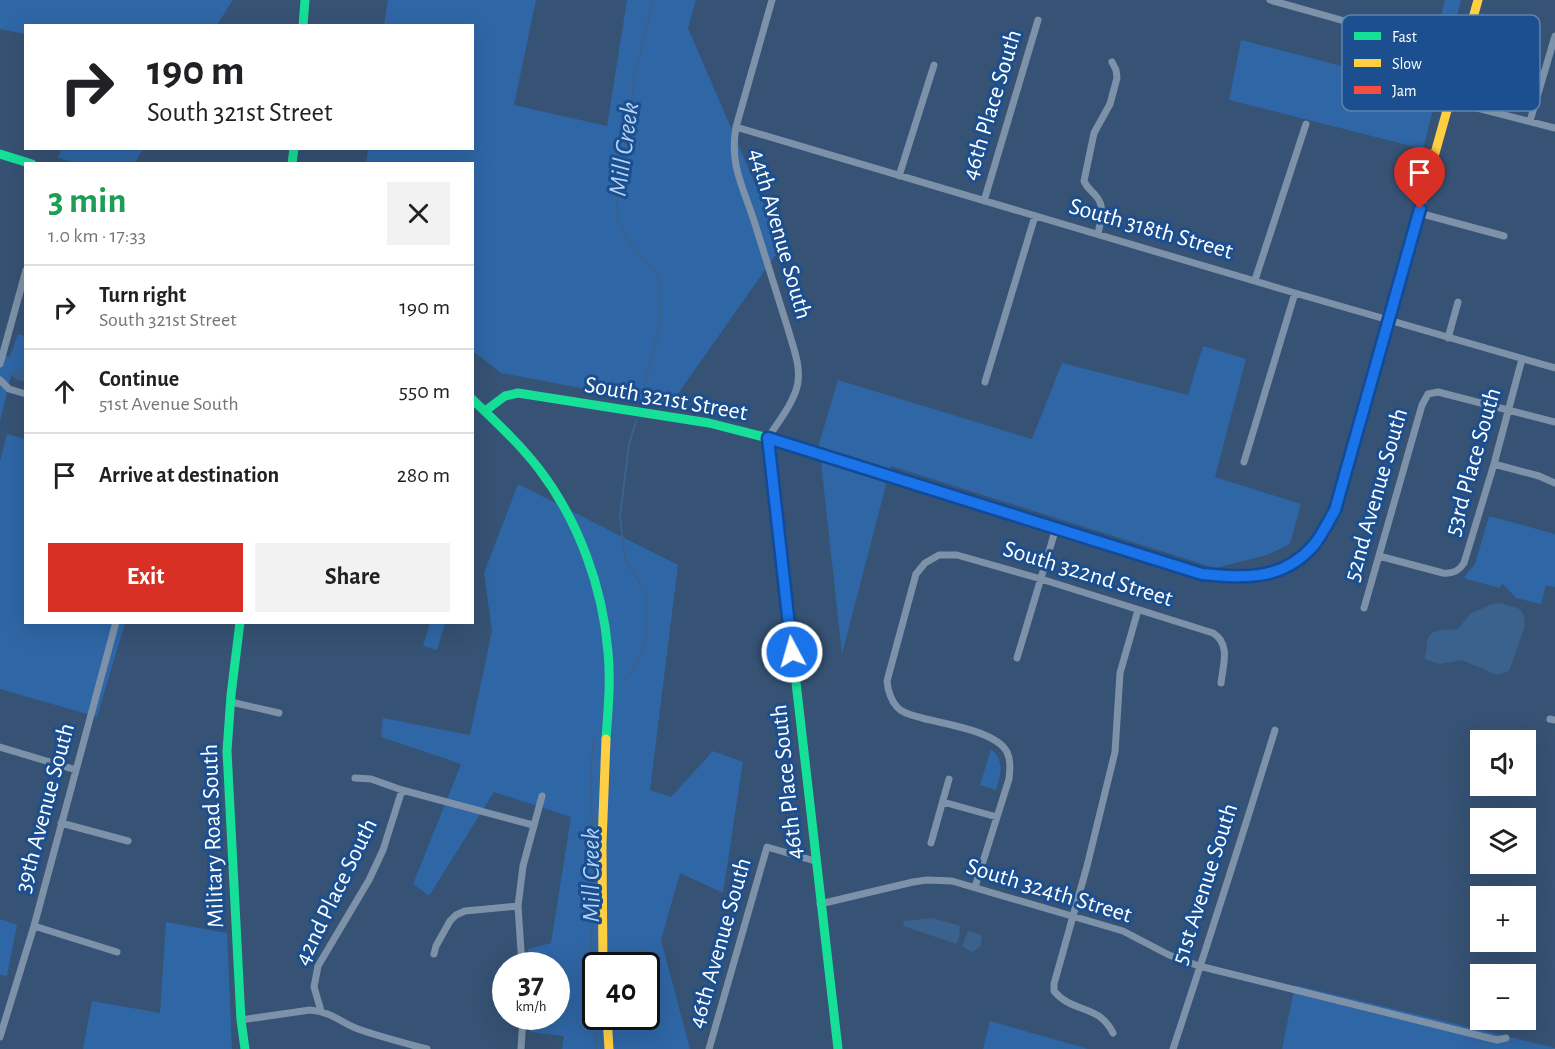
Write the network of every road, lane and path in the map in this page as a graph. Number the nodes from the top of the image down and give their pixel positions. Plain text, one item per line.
1 (305, 0) edge
2 (772, 0) edge
3 (1270, 0) edge
4 (1478, 0) edge
5 (1292, 3) edge
6 (1474, 15) edge
7 (1342, 19) edge
8 (1038, 20) dead end
9 (303, 24) edge
10 (1555, 36) edge
11 (1112, 62) dead end
12 (934, 65) dead end
13 (1540, 87) edge
14 (1447, 111) edge
15 (1490, 111) edge
16 (1533, 111) edge
17 (1530, 121) junction
18 (1306, 124) dead end
19 (736, 127) junction
20 (1555, 128) edge
21 (0, 154) edge
22 (26, 162) edge
23 (899, 176) junction
24 (984, 201) junction
25 (1419, 213) junction
26 (1035, 216) junction
27 (1098, 234) junction
28 (1504, 236) dead end
29 (24, 277) edge
30 (1255, 280) junction
31 (1295, 293) junction
32 (1458, 302) dead end
33 (1389, 320) junction
34 (1448, 338) junction
35 (1522, 358) junction
36 (0, 364) edge
37 (1555, 368) edge
38 (0, 380) edge
39 (985, 382) dead end
40 (22, 393) edge
41 (474, 401) edge
42 (1509, 410) junction
43 (485, 411) junction
44 (1555, 422) edge
45 (768, 438) junction
46 (1244, 462) dead end
47 (1494, 464) junction
48 (1555, 483) edge
49 (1056, 528) junction
50 (1379, 555) junction
51 (1041, 579) junction
52 (1364, 608) dead end
53 (1138, 610) junction
54 (115, 624) edge
55 (240, 624) edge
56 (1017, 658) dead end
57 (1221, 683) dead end
58 (231, 702) junction
59 (279, 713) dead end
60 (1275, 730) dead end
61 (0, 747) edge
62 (76, 770) junction
63 (355, 778) dead end
64 (949, 779) dead end
65 (402, 790) junction
66 (542, 796) dead end
67 (943, 801) junction
68 (997, 817) junction
69 (61, 823) junction
70 (533, 825) junction
71 (128, 841) dead end
72 (931, 843) dead end
73 (815, 861) junction
74 (975, 887) junction
75 (820, 904) junction
76 (518, 906) junction
77 (1073, 916) junction
78 (34, 926) junction
79 (117, 952) dead end
80 (521, 952) edge
81 (603, 952) edge
82 (434, 954) dead end
83 (1198, 966) junction
84 (321, 1011) junction
85 (241, 1020) junction
86 (522, 1030) edge
87 (607, 1030) edge
88 (1113, 1033) dead end
89 (0, 1037) edge
90 (1506, 1038) dead end
91 (245, 1049) edge
92 (427, 1049) edge
93 (521, 1049) edge
94 (609, 1049) edge
95 (709, 1049) edge
96 (837, 1049) edge
97 (1173, 1049) edge

1 - 9 main road
2 - 19 street, 44th Avenue South
3 - 5 street
4 - 6 main road
5 - 7 street
8 - 24 street, 46th Place South
10 - 13 street
11 - 27 street
12 - 23 street
14 - 25 main road
15 - 17 street
16 - 17 street
17 - 20 street
18 - 30 street
19 - 23 street, South 318th Street
19 - 45 street, 44th Avenue South
21 - 22 main road
23 - 24 street, South 318th Street
24 - 26 street, South 318th Street
25 - 28 street
25 - 33 main road
26 - 27 street, South 318th Street
26 - 39 street
27 - 30 street, South 318th Street
29 - 36 street
30 - 31 street, South 318th Street
31 - 33 street, South 318th Street
31 - 46 street
32 - 34 street
33 - 34 street, South 318th Street
33 - 49 main road, South 321st Street
34 - 35 street, South 318th Street
35 - 37 street, South 318th Street
35 - 42 street, 53rd Place South
38 - 40 street
41 - 43 main road
42 - 44 street
42 - 47 street, 53rd Place South
42 - 50 street, 52nd Avenue South
43 - 45 main road, South 321st Street
43 - 81 main road
45 - 49 main road, South 321st Street
45 - 73 main road, 46th Place South
47 - 48 street
47 - 50 street, 53rd Place South
49 - 51 street
50 - 52 street, 52nd Avenue South
51 - 53 street, South 322nd Street
51 - 56 street
51 - 68 street, South 322nd Street
53 - 57 street, South 322nd Street
53 - 77 street
54 - 62 street, 39th Avenue South
55 - 58 main road, Military Road South
58 - 59 street
58 - 85 main road, Military Road South
60 - 83 street, 51st Avenue South
61 - 62 street
62 - 69 street, 39th Avenue South
63 - 65 street
64 - 67 street
65 - 70 street
65 - 84 street, 42nd Place South
66 - 70 street
67 - 68 street
67 - 72 street
68 - 74 street
69 - 71 street
69 - 78 street, 39th Avenue South
70 - 76 street
73 - 75 main road, 46th Place South
73 - 95 street, 46th Avenue South
74 - 75 street, South 324th Street
74 - 77 street, South 324th Street
75 - 96 main road, 46th Place South
76 - 80 street
76 - 82 street
77 - 83 street, South 324th Street
77 - 88 street
78 - 79 street
78 - 89 street, 39th Avenue South
83 - 90 street, South 324th Street
83 - 97 street, 51st Avenue South
84 - 85 street
84 - 92 street
85 - 91 main road, Military Road South
86 - 93 street
87 - 94 main road

